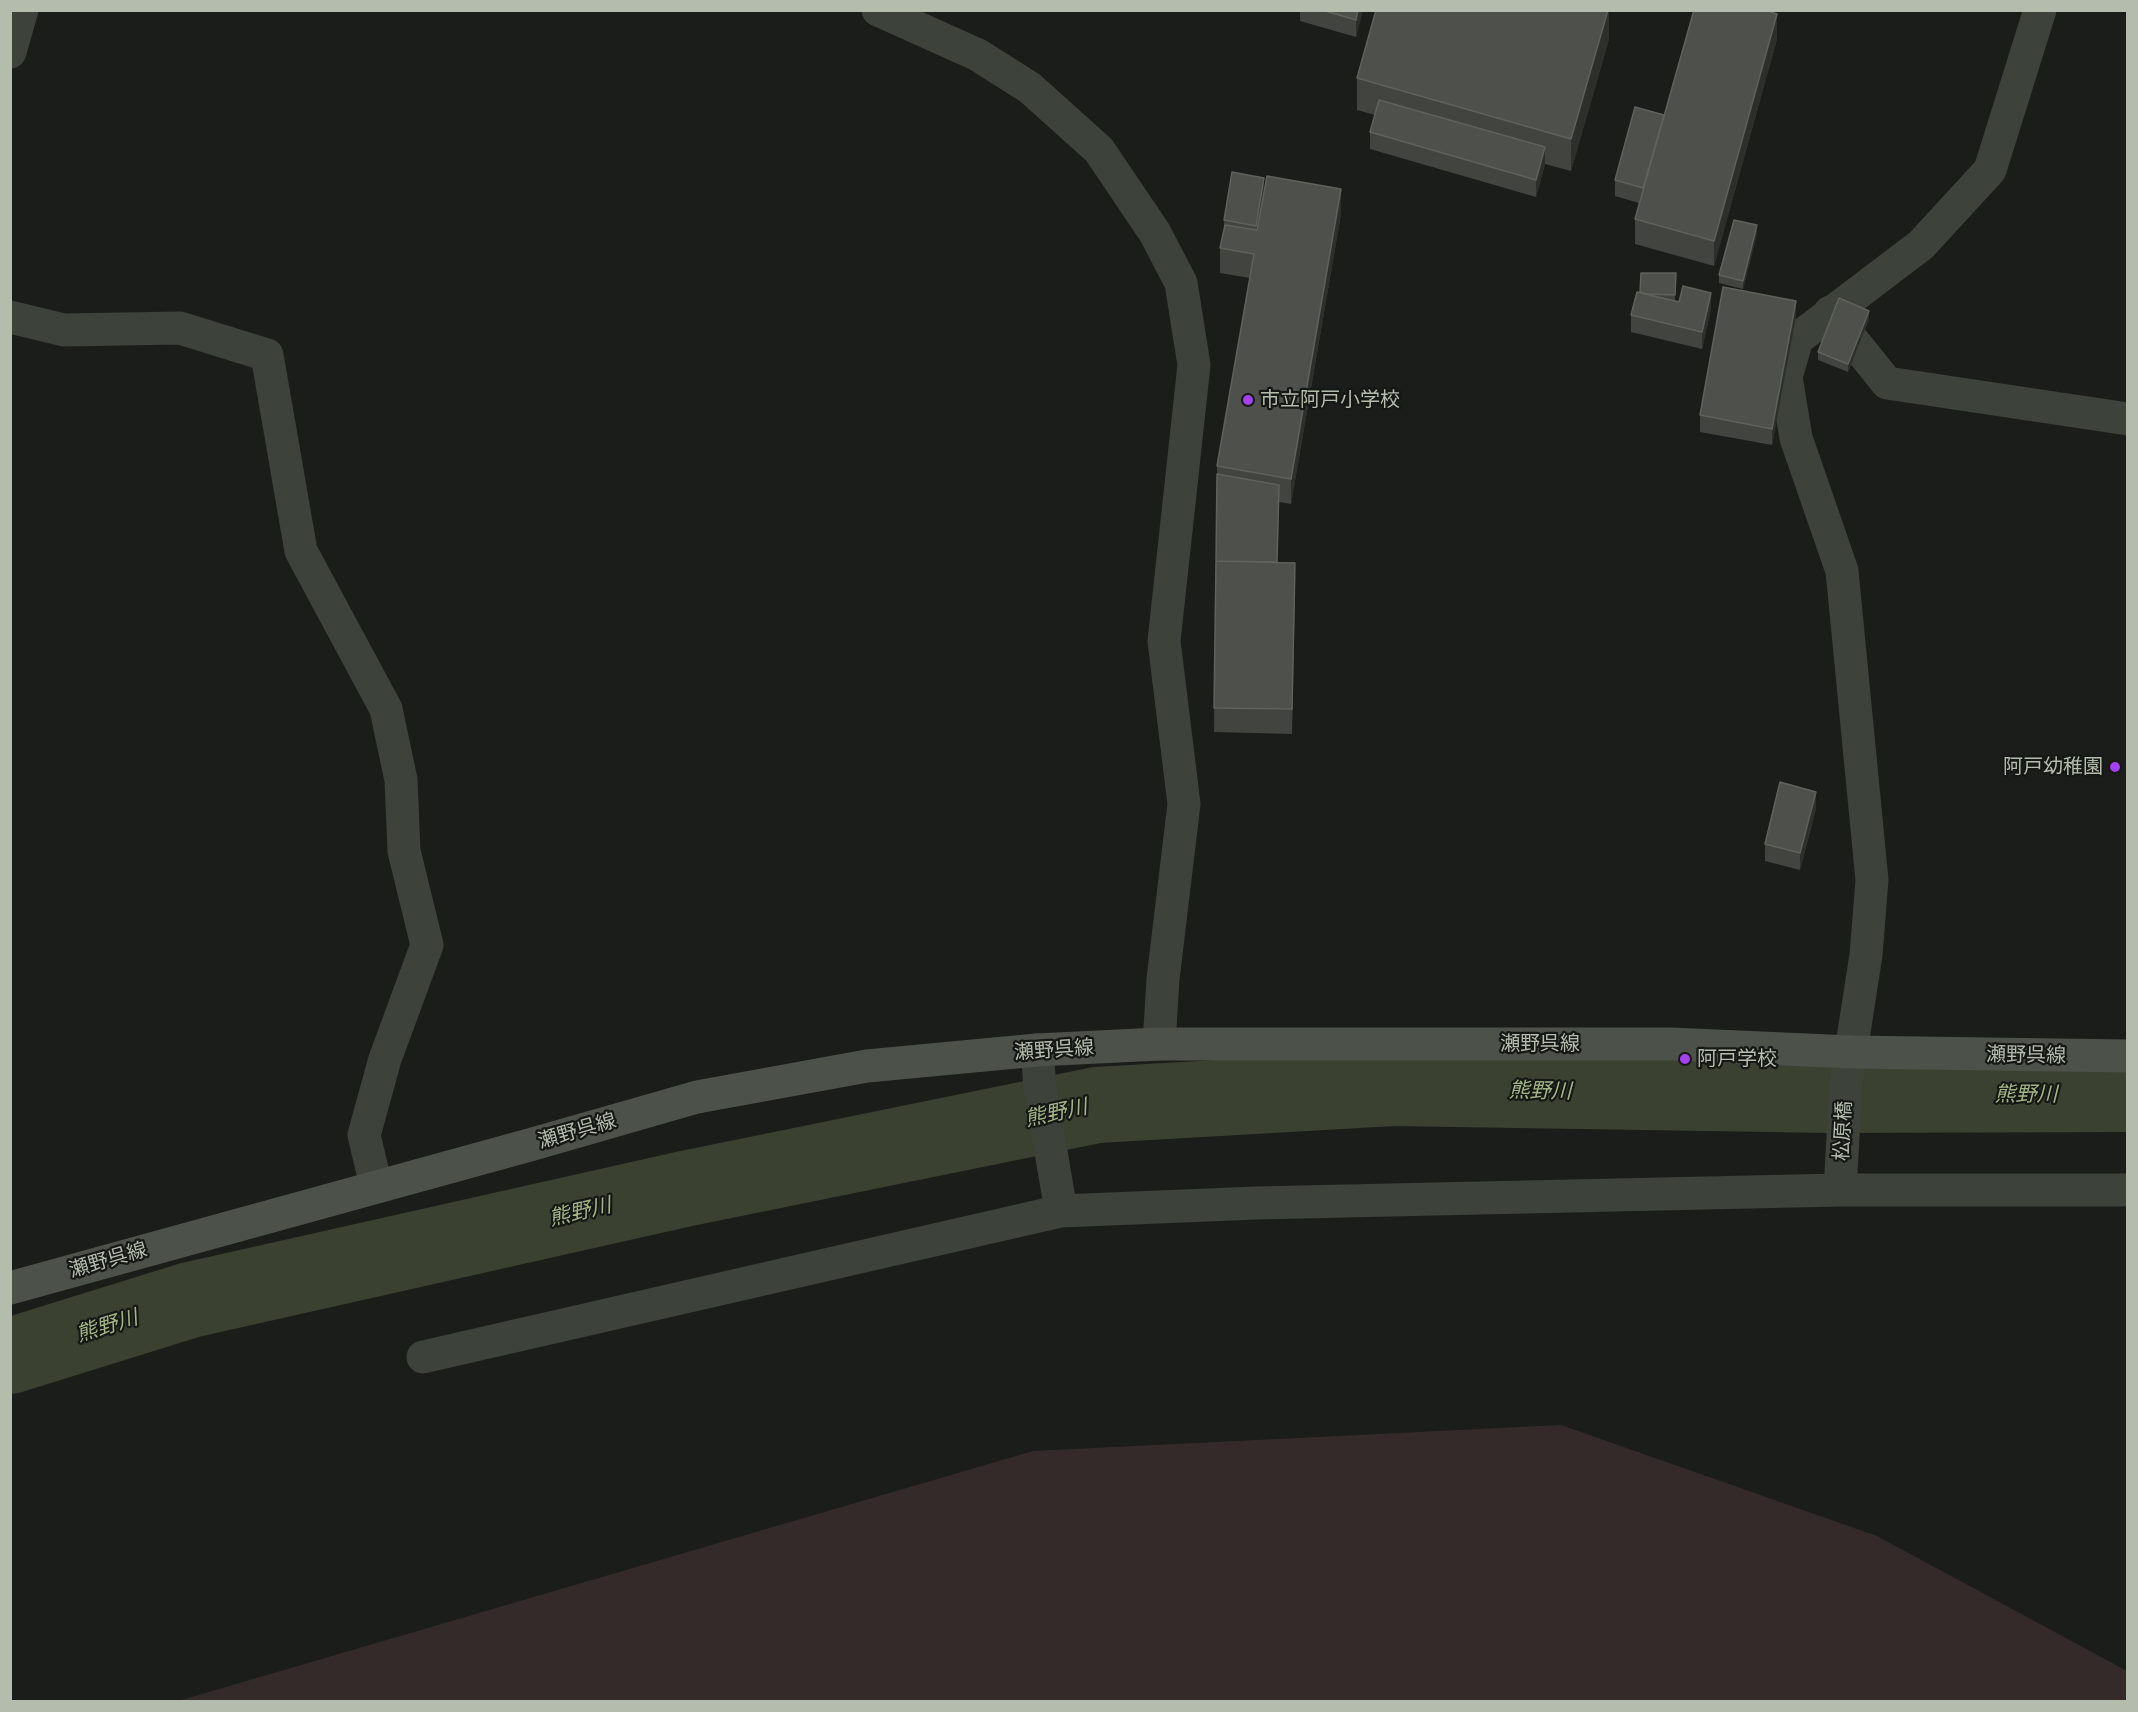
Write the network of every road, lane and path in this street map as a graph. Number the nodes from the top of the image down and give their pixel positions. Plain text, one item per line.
1 (22, 10) edge
2 (878, 10) edge
3 (2040, 10) edge
4 (10, 52) edge
5 (1830, 312) junction
6 (10, 317) edge
7 (2127, 419) edge
8 (1159, 1044) junction
9 (1037, 1050) junction
10 (2127, 1056) edge
11 (1849, 1067) junction
12 (1840, 1185) junction
13 (376, 1186) junction
14 (2127, 1190) edge
15 (1059, 1205) junction
16 (10, 1288) edge
17 (423, 1357) dead end

1 - 4 street
2 - 8 street
3 - 5 street, 松原橋
5 - 7 street
5 - 11 street, 松原橋
6 - 13 street
8 - 9 main road, 瀬野呉線
8 - 11 main road, 瀬野呉線
9 - 13 main road, 瀬野呉線
9 - 15 street
10 - 11 main road, 瀬野呉線
11 - 12 street, 松原橋
12 - 14 street
12 - 15 street
13 - 16 main road, 瀬野呉線
15 - 17 street

